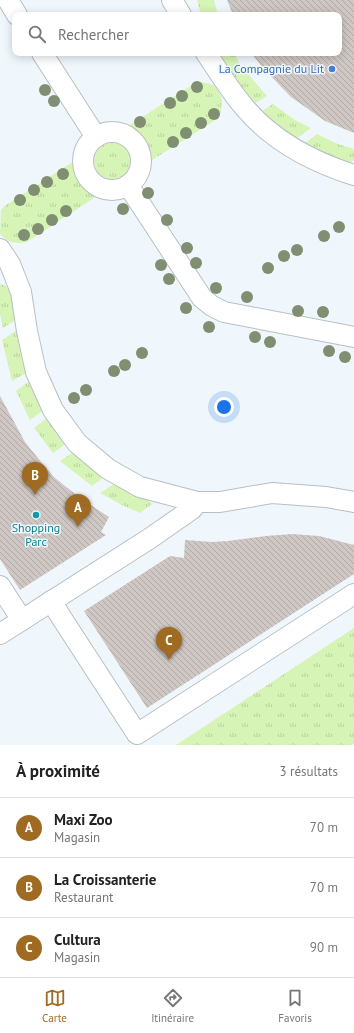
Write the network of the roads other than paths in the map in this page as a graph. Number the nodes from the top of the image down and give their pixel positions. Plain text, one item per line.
1 (8, 0) edge
2 (172, 0) edge
3 (15, 12) edge
4 (179, 12) edge
5 (44, 56) edge
6 (208, 56) edge
7 (96, 137) junction
8 (354, 175) edge
9 (128, 185) junction
10 (3, 261) edge
11 (354, 336) edge
12 (197, 502) junction
13 (354, 502) edge
14 (0, 586) edge
15 (354, 594) edge
16 (51, 601) junction
17 (22, 620) junction
18 (0, 634) edge

1 - 3 lane
2 - 4 lane
5 - 7 lane
6 - 8 lane
7 - 9 lane
7 - 9 lane
9 - 11 lane
10 - 12 lane
12 - 13 lane
12 - 16 lane
14 - 17 lane
15 - 16 lane
16 - 17 lane
17 - 18 lane

